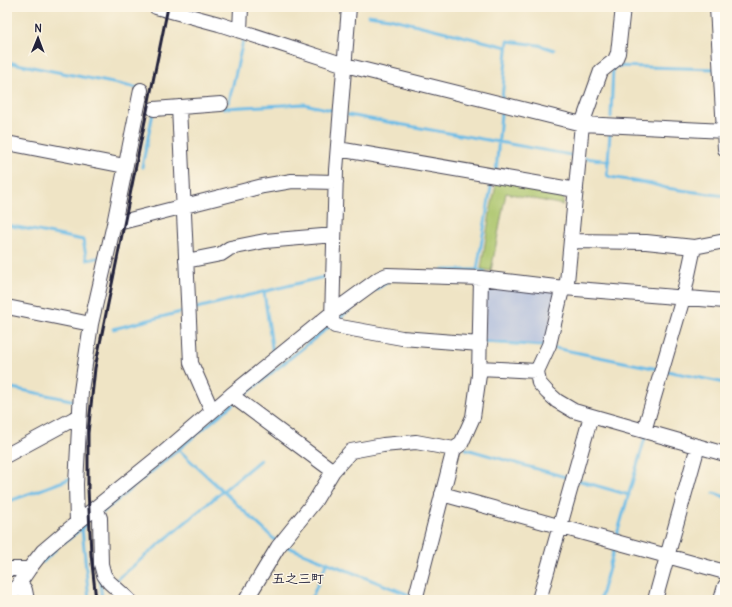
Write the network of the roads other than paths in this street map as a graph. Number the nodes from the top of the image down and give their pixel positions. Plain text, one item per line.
1 (156, 7) edge
2 (240, 7) edge
3 (349, 7) edge
4 (623, 7) edge
5 (717, 7) edge
6 (240, 31) junction
7 (345, 65) junction
8 (141, 90) dead end
9 (221, 104) dead end
10 (179, 108) junction
11 (154, 109) dead end
12 (582, 124) junction
13 (724, 131) edge
14 (7, 143) edge
15 (338, 149) junction
16 (725, 149) edge
17 (125, 166) junction
18 (336, 182) junction
19 (576, 190) junction
20 (184, 205) junction
21 (114, 224) junction
22 (334, 235) junction
23 (571, 241) junction
24 (725, 241) edge
25 (694, 247) junction
26 (186, 261) junction
27 (482, 278) junction
28 (564, 288) junction
29 (683, 298) junction
30 (725, 301) edge
31 (7, 307) edge
32 (333, 320) junction
33 (92, 324) junction
34 (480, 344) junction
35 (479, 368) junction
36 (537, 371) junction
37 (231, 395) junction
38 (212, 411) junction
39 (79, 416) junction
40 (591, 416) junction
41 (644, 431) junction
42 (698, 446) junction
43 (454, 448) junction
44 (725, 454) edge
45 (7, 455) edge
46 (333, 471) junction
47 (442, 494) junction
48 (96, 508) junction
49 (77, 523) junction
50 (560, 527) junction
51 (667, 556) junction
52 (7, 569) edge
53 (29, 569) junction
54 (725, 572) edge
55 (20, 583) junction
56 (725, 586) edge
57 (8, 600) edge
58 (27, 600) edge
59 (129, 600) edge
60 (246, 600) edge
61 (415, 600) edge
62 (539, 600) edge
63 (655, 600) edge
64 (721, 600) edge

1 - 6 street
2 - 6 street
3 - 7 street
4 - 12 street
5 - 13 street
6 - 7 street
7 - 12 street
7 - 15 street
8 - 17 street
9 - 10 street
10 - 11 street
10 - 20 street
12 - 13 street
12 - 19 street
13 - 16 street
14 - 17 street
15 - 18 street
15 - 19 street
17 - 21 street
18 - 20 street
18 - 22 street
19 - 23 street
20 - 21 street
20 - 26 street
21 - 33 street
22 - 26 street
22 - 32 street
23 - 25 street
23 - 28 street
24 - 25 street
25 - 29 street
26 - 38 street
27 - 28 street
27 - 32 street
27 - 34 street
28 - 29 street
28 - 36 street
29 - 30 street
29 - 41 street
31 - 33 street
32 - 34 street
32 - 37 street
33 - 39 street
34 - 35 street
35 - 36 street
35 - 43 street
36 - 40 street
37 - 38 street
37 - 46 street
38 - 48 street
39 - 45 street
39 - 49 street
40 - 41 street
40 - 50 street
41 - 42 street
42 - 44 street
42 - 51 street
43 - 46 street
43 - 47 street
46 - 60 street
47 - 50 street
47 - 61 street
48 - 49 street
48 - 59 street
49 - 53 street
50 - 51 street
50 - 62 street
51 - 54 street
51 - 63 street
52 - 53 street
53 - 55 street
55 - 57 street
55 - 58 street
56 - 64 street

